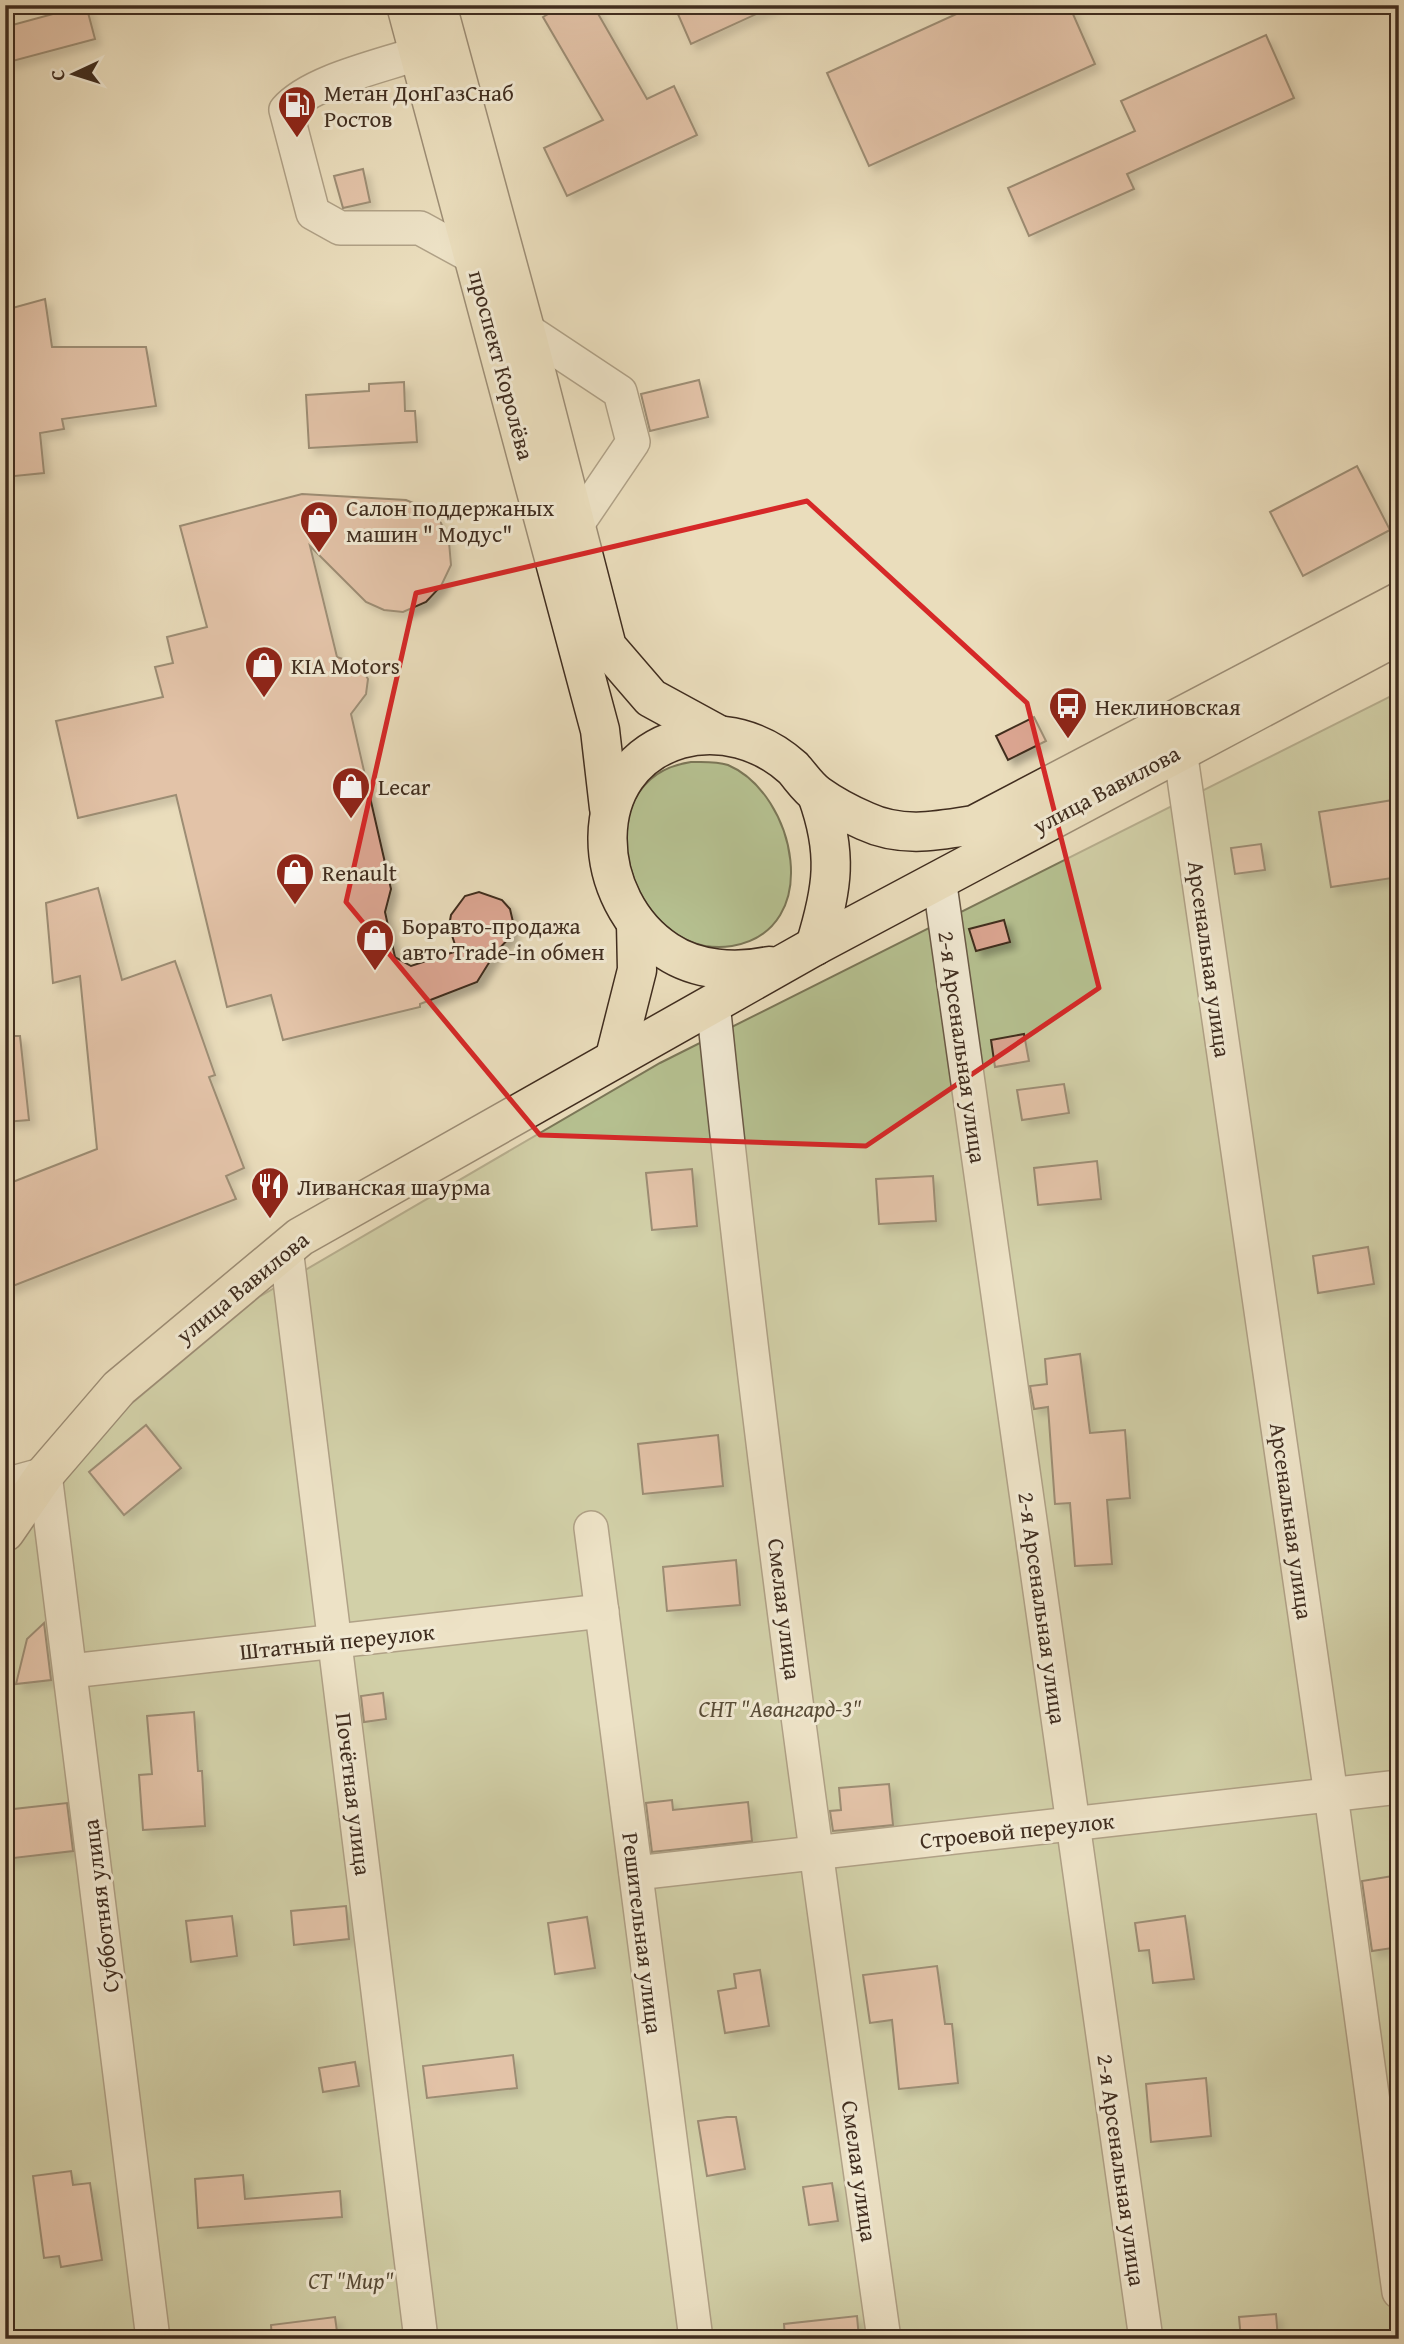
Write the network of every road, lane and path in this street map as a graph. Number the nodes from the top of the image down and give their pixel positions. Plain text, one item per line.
1 (436, 7) edge
2 (419, 54) junction
3 (473, 257) junction
4 (525, 329) junction
5 (576, 526) junction
6 (1399, 602) edge
7 (1399, 635) edge
8 (716, 734) junction
9 (1180, 750) junction
10 (817, 795) junction
11 (610, 808) junction
12 (939, 878) junction
13 (636, 923) junction
14 (799, 955) junction
15 (713, 1003) junction
16 (615, 1057) junction
17 (286, 1248) junction
18 (45, 1474) junction
19 (5, 1485) edge
20 (591, 1528) dead end
21 (5, 1532) edge
22 (602, 1611) junction
23 (335, 1641) junction
24 (71, 1671) junction
25 (1399, 1787) edge
26 (1331, 1795) junction
27 (1074, 1824) junction
28 (815, 1853) junction
29 (636, 1873) junction
30 (1399, 2292) edge
31 (153, 2339) edge
32 (421, 2339) edge
33 (696, 2339) edge
34 (884, 2339) edge
35 (1146, 2339) edge

1 - 2 main road, проспект Королёва
1 - 4 main road, проспект Королёва
2 - 3 main road, проспект Королёва
2 - 3 street
3 - 11 main road, проспект Королёва
4 - 5 main road, проспект Королёва
4 - 5 street
5 - 8 main road, проспект Королёва
6 - 10 main road, улица Вавилова
7 - 9 main road, улица Вавилова
8 - 10 main road, улица Вавилова
8 - 11 main road, улица Вавилова
9 - 12 main road, улица Вавилова
9 - 26 street, Арсенальная улица
10 - 14 main road, улица Вавилова
11 - 13 main road, улица Вавилова
12 - 14 main road, улица Вавилова
12 - 27 street, 2-я Арсенальная улица
13 - 14 main road, улица Вавилова
13 - 16 main road, улица Вавилова
14 - 15 main road, улица Вавилова
15 - 16 main road, улица Вавилова
15 - 28 street, Смелая улица
16 - 17 main road, улица Вавилова
17 - 18 main road, улица Вавилова
17 - 23 street, Почётная улица
18 - 19 street
18 - 21 main road, улица Вавилова
18 - 24 street, Субботняя улица
20 - 22 street, Решительная улица
22 - 23 street, Штатный переулок
22 - 29 street, Решительная улица
23 - 24 street, Штатный переулок
23 - 32 street, Почётная улица
24 - 31 street, Субботняя улица
25 - 26 street, Строевой переулок
26 - 27 street, Строевой переулок
26 - 30 street, Арсенальная улица
27 - 28 street, Строевой переулок
27 - 35 street, 2-я Арсенальная улица
28 - 29 street, Строевой переулок
28 - 34 street, Смелая улица
29 - 33 street, Решительная улица

